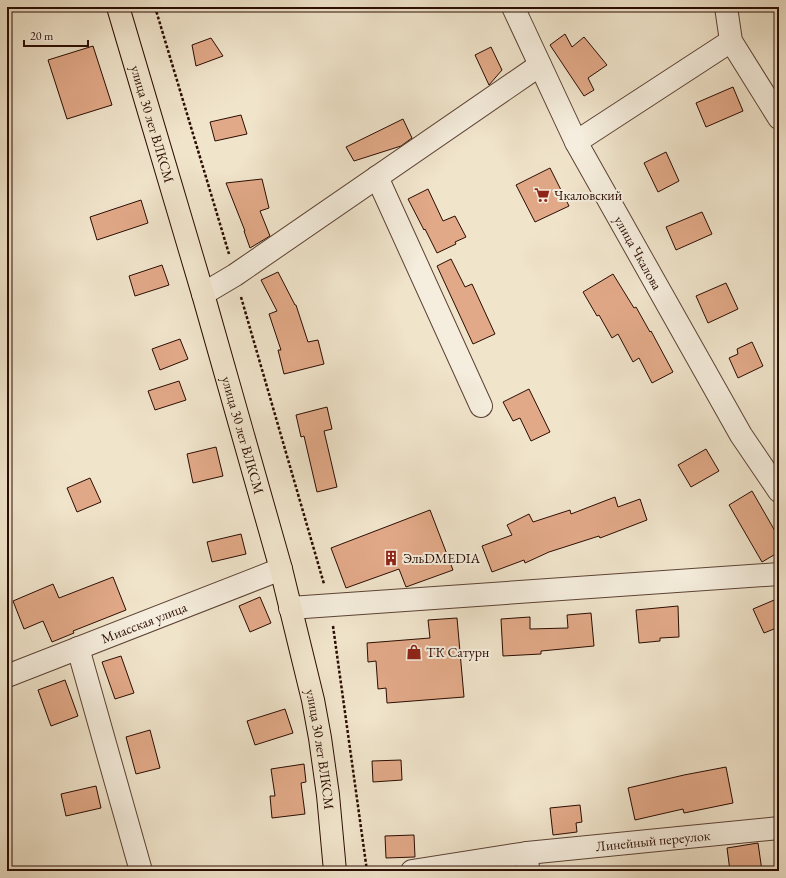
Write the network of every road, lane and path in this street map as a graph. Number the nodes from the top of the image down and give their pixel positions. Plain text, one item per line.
1 (118, 7) edge
2 (155, 7) edge
3 (513, 7) edge
4 (726, 7) edge
5 (731, 41) junction
6 (540, 65) junction
7 (779, 118) edge
8 (576, 142) junction
9 (377, 177) junction
10 (235, 275) junction
11 (203, 294) junction
12 (481, 406) dead end
13 (779, 491) edge
14 (281, 569) junction
15 (779, 574) edge
16 (330, 604) junction
17 (290, 608) junction
18 (78, 648) junction
19 (7, 676) edge
20 (779, 828) edge
21 (527, 862) edge
22 (141, 871) edge
23 (335, 871) edge
24 (367, 871) edge
25 (412, 871) edge

1 - 11 main road, улица 30 лет ВЛКСМ
2 - 10 path
3 - 6 street, улица Чкалова
4 - 5 street
5 - 7 street
5 - 8 street
6 - 8 street, улица Чкалова
6 - 9 street
8 - 13 street, улица Чкалова
9 - 10 street
9 - 12 street
10 - 11 street
10 - 16 path
11 - 14 main road, улица 30 лет ВЛКСМ
14 - 17 main road, улица 30 лет ВЛКСМ
14 - 18 street, Миасская улица
15 - 16 street
16 - 17 street
16 - 24 path
17 - 23 main road, улица 30 лет ВЛКСМ
18 - 19 street, Миасская улица
18 - 22 street
20 - 21 street, Линейный переулок
21 - 25 street, Линейный переулок

